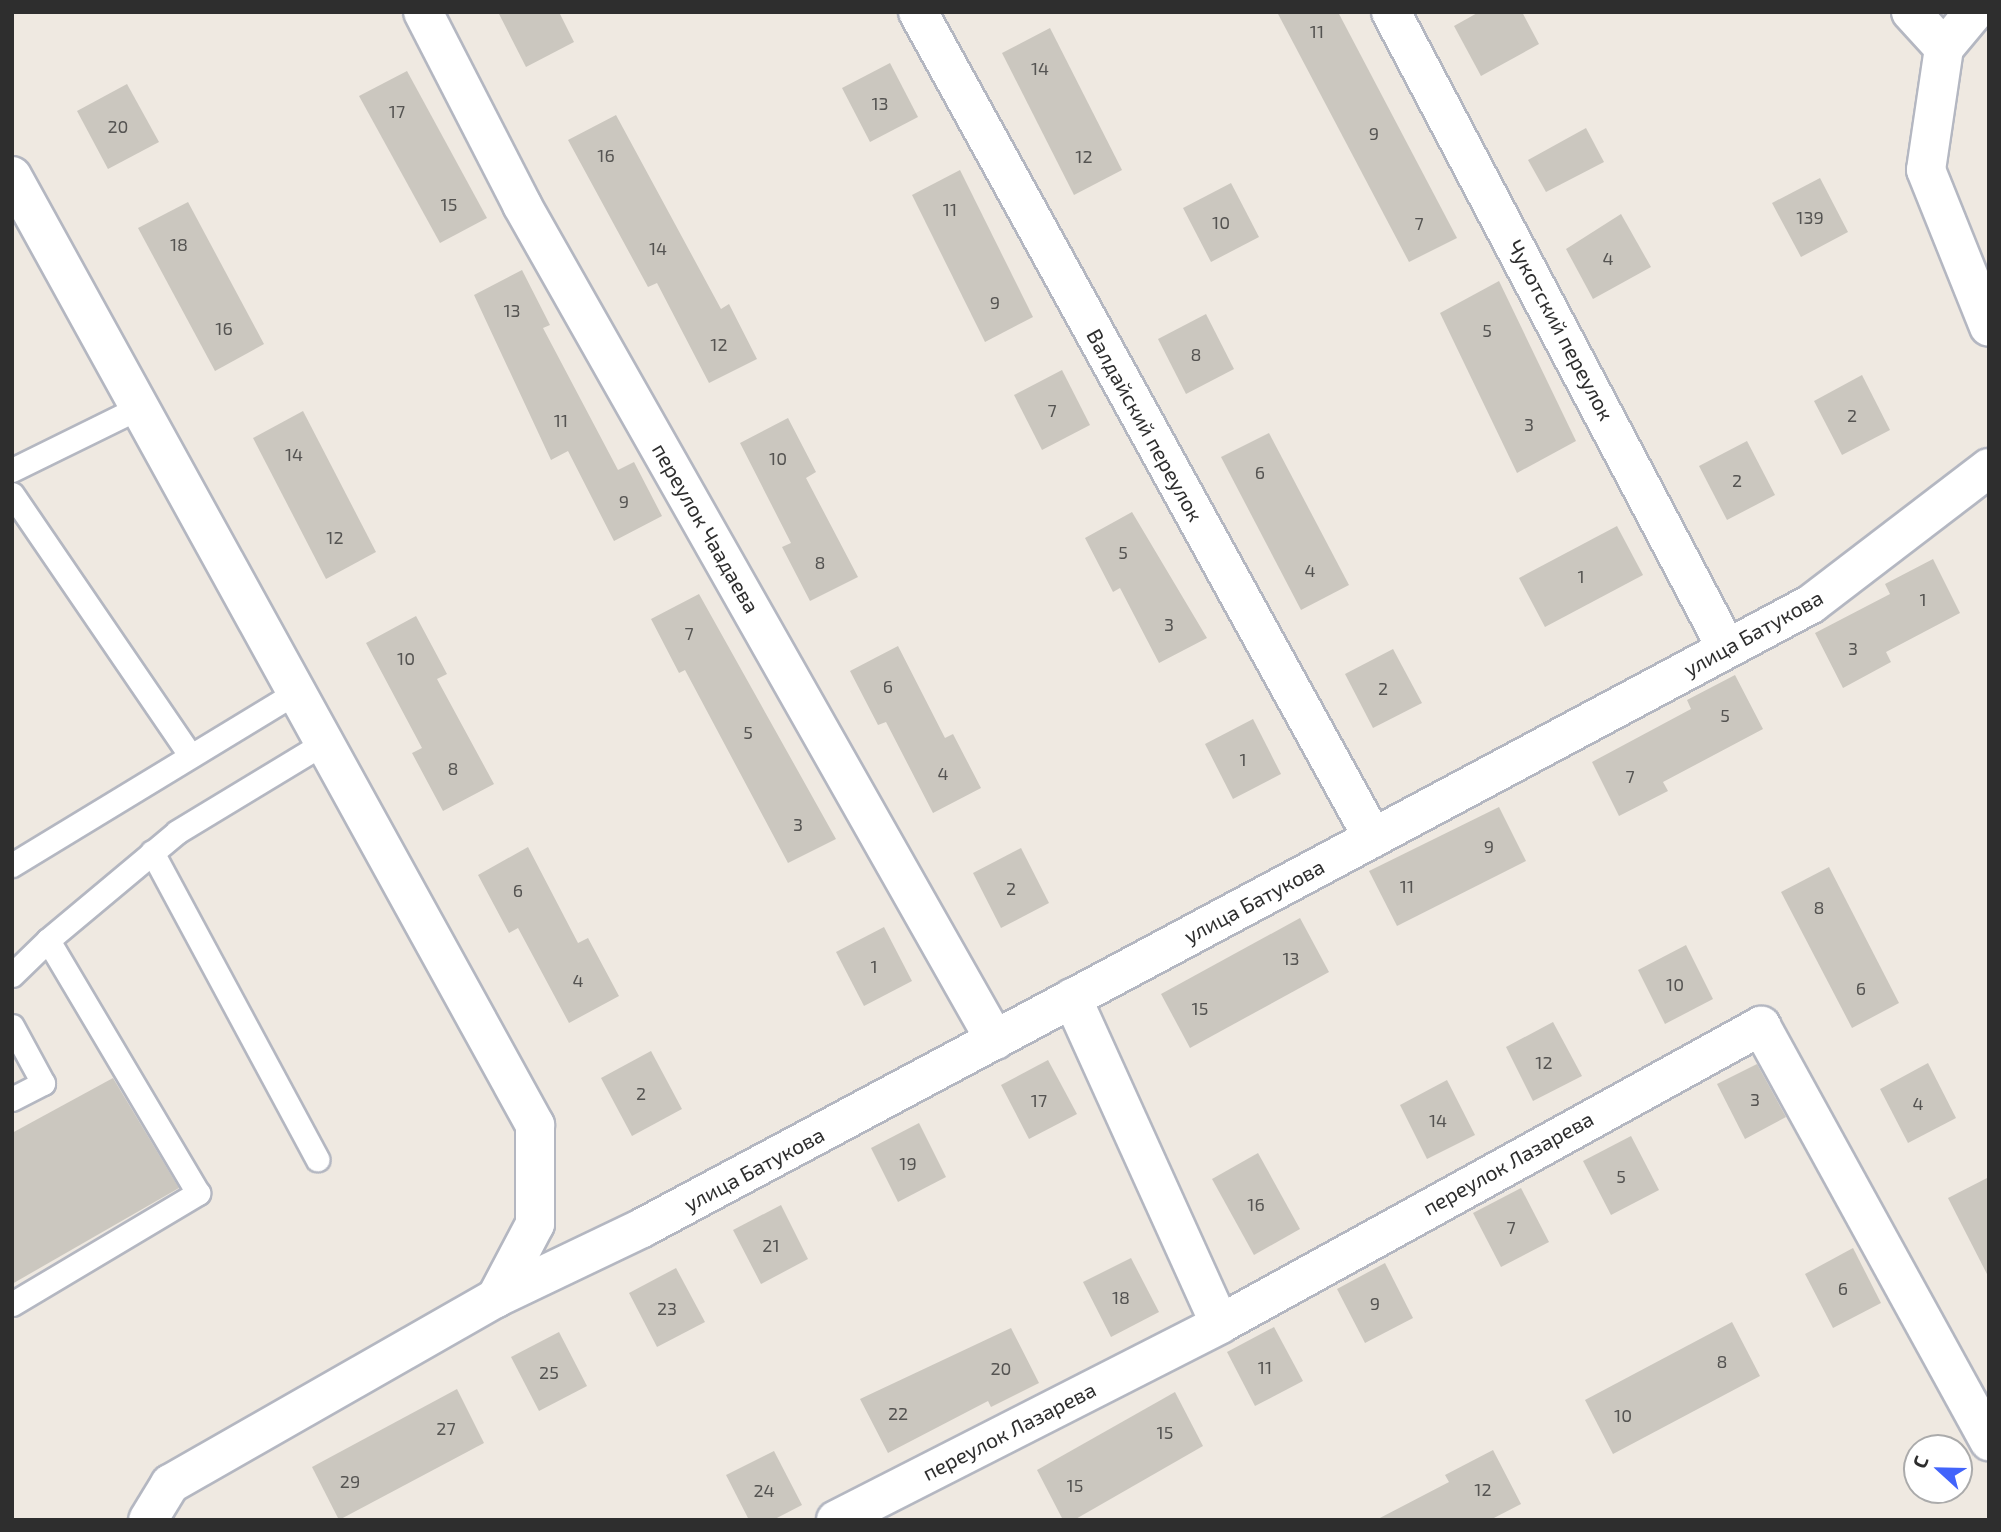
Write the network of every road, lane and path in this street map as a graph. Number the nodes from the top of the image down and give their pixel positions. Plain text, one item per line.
1 (423, 12) edge
2 (918, 12) edge
3 (1391, 12) edge
4 (1911, 12) edge
5 (1975, 12) edge
6 (1944, 48) junction
7 (12, 176) edge
8 (1989, 327) edge
9 (140, 407) junction
10 (1989, 468) edge
11 (12, 470) edge
12 (12, 494) edge
13 (1727, 649) junction
14 (297, 692) junction
15 (324, 743) junction
16 (191, 756) junction
17 (1373, 838) junction
18 (152, 852) junction
19 (12, 865) edge
20 (48, 940) junction
21 (12, 975) edge
22 (1072, 998) junction
23 (12, 1026) edge
24 (995, 1040) junction
25 (12, 1099) edge
26 (317, 1159) dead end
27 (496, 1298) junction
28 (12, 1304) edge
29 (1220, 1324) junction
30 (1989, 1441) edge
31 (148, 1520) edge
32 (836, 1520) edge

1 - 24 street, переулок Чаадаева
2 - 17 street, Валдайский переулок
3 - 13 street, Чукотский переулок
4 - 6 street
5 - 6 street
6 - 8 street
7 - 9 street
9 - 11 lane
9 - 14 street
10 - 13 street, улица Батукова
12 - 16 lane
13 - 17 street, улица Батукова
14 - 15 street
14 - 16 lane
15 - 18 lane
15 - 27 street
16 - 19 lane
17 - 22 street, улица Батукова
18 - 20 lane
18 - 26 lane
20 - 21 lane
20 - 28 lane
22 - 24 street, улица Батукова
22 - 29 street
23 - 25 lane
24 - 27 street, улица Батукова
27 - 31 street, улица Батукова
29 - 30 street, переулок Лазарева
29 - 32 street, переулок Лазарева

